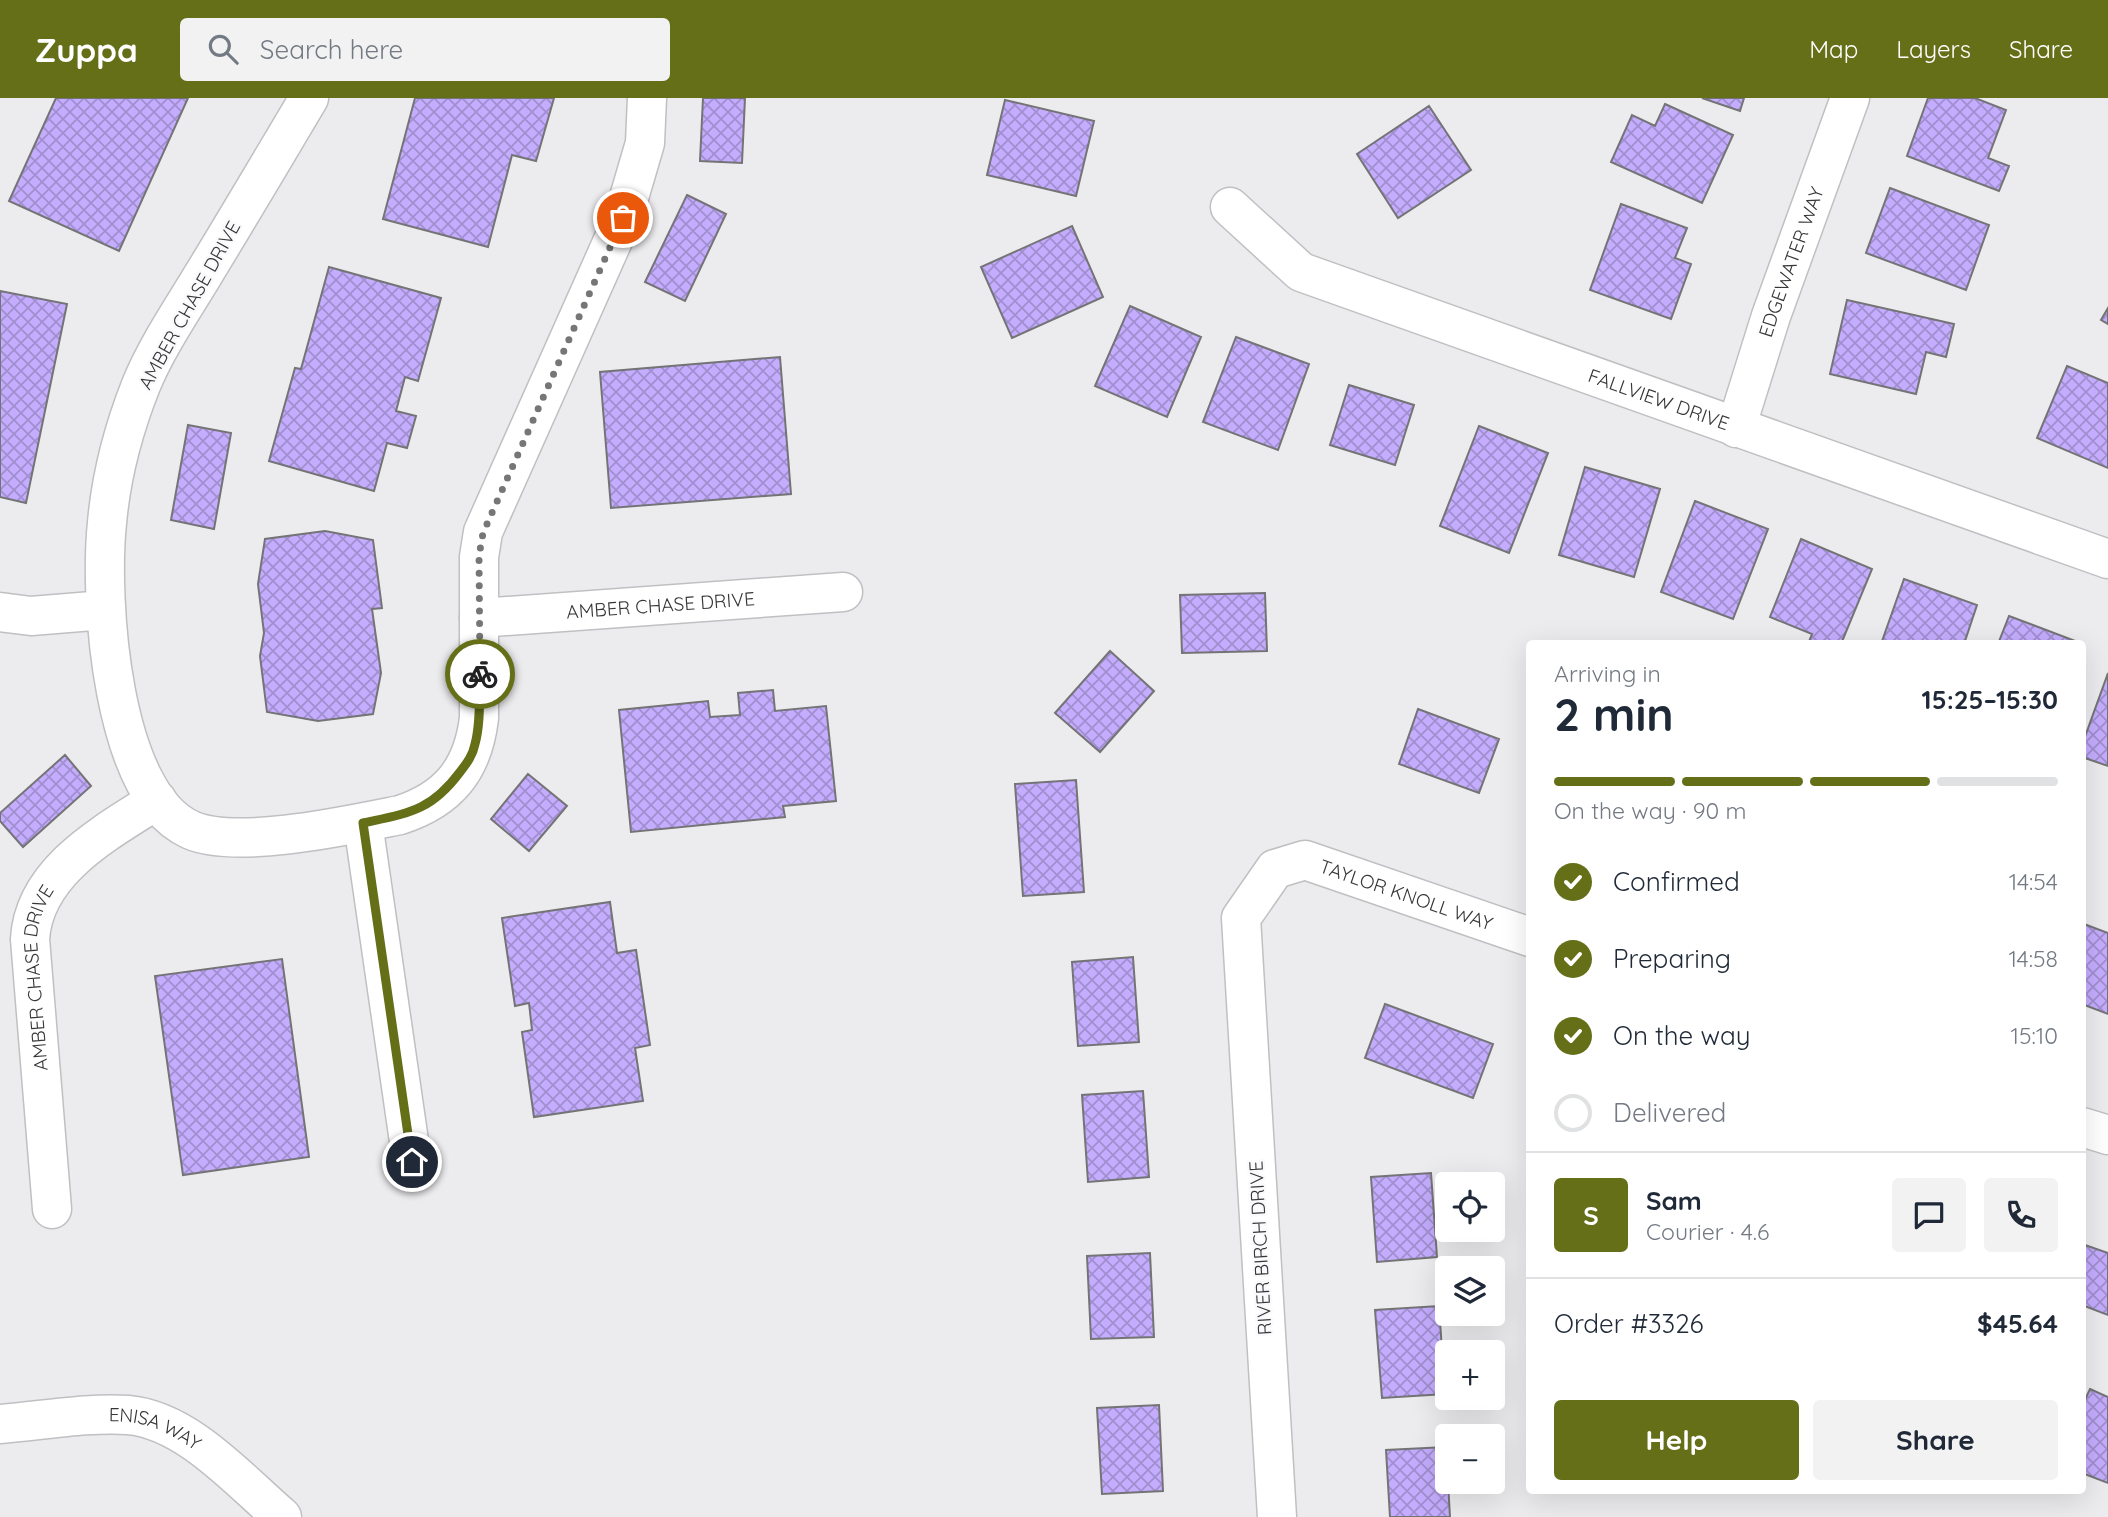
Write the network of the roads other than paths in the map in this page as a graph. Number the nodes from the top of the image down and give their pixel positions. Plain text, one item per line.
1 (309, 98) edge
2 (647, 98) edge
3 (1850, 98) edge
4 (1230, 208) dead end
5 (1736, 428) junction
6 (2108, 559) edge
7 (843, 592) dead end
8 (106, 610) junction
9 (0, 612) edge
10 (479, 618) junction
11 (157, 800) junction
12 (363, 823) junction
13 (1526, 936) edge
14 (1244, 978) joint
15 (2086, 1128) edge
16 (2108, 1135) edge
17 (412, 1162) dead end
18 (51, 1209) dead end
19 (0, 1424) edge
20 (282, 1517) edge
21 (1276, 1517) edge

1 - 8 street, AMBER CHASE DRIVE
2 - 10 street, AMBER CHASE DRIVE
3 - 5 street, EDGEWATER WAY
4 - 5 street, FALLVIEW DRIVE
5 - 6 street, FALLVIEW DRIVE
7 - 10 street, AMBER CHASE DRIVE
8 - 9 street
8 - 11 street, AMBER CHASE DRIVE
10 - 12 street, AMBER CHASE DRIVE
11 - 12 street, AMBER CHASE DRIVE
11 - 18 street, AMBER CHASE DRIVE
12 - 17 street
13 - 14 street, TAYLOR KNOLL WAY
14 - 21 street, RIVER BIRCH DRIVE
15 - 16 street
19 - 20 street, ENISA WAY

